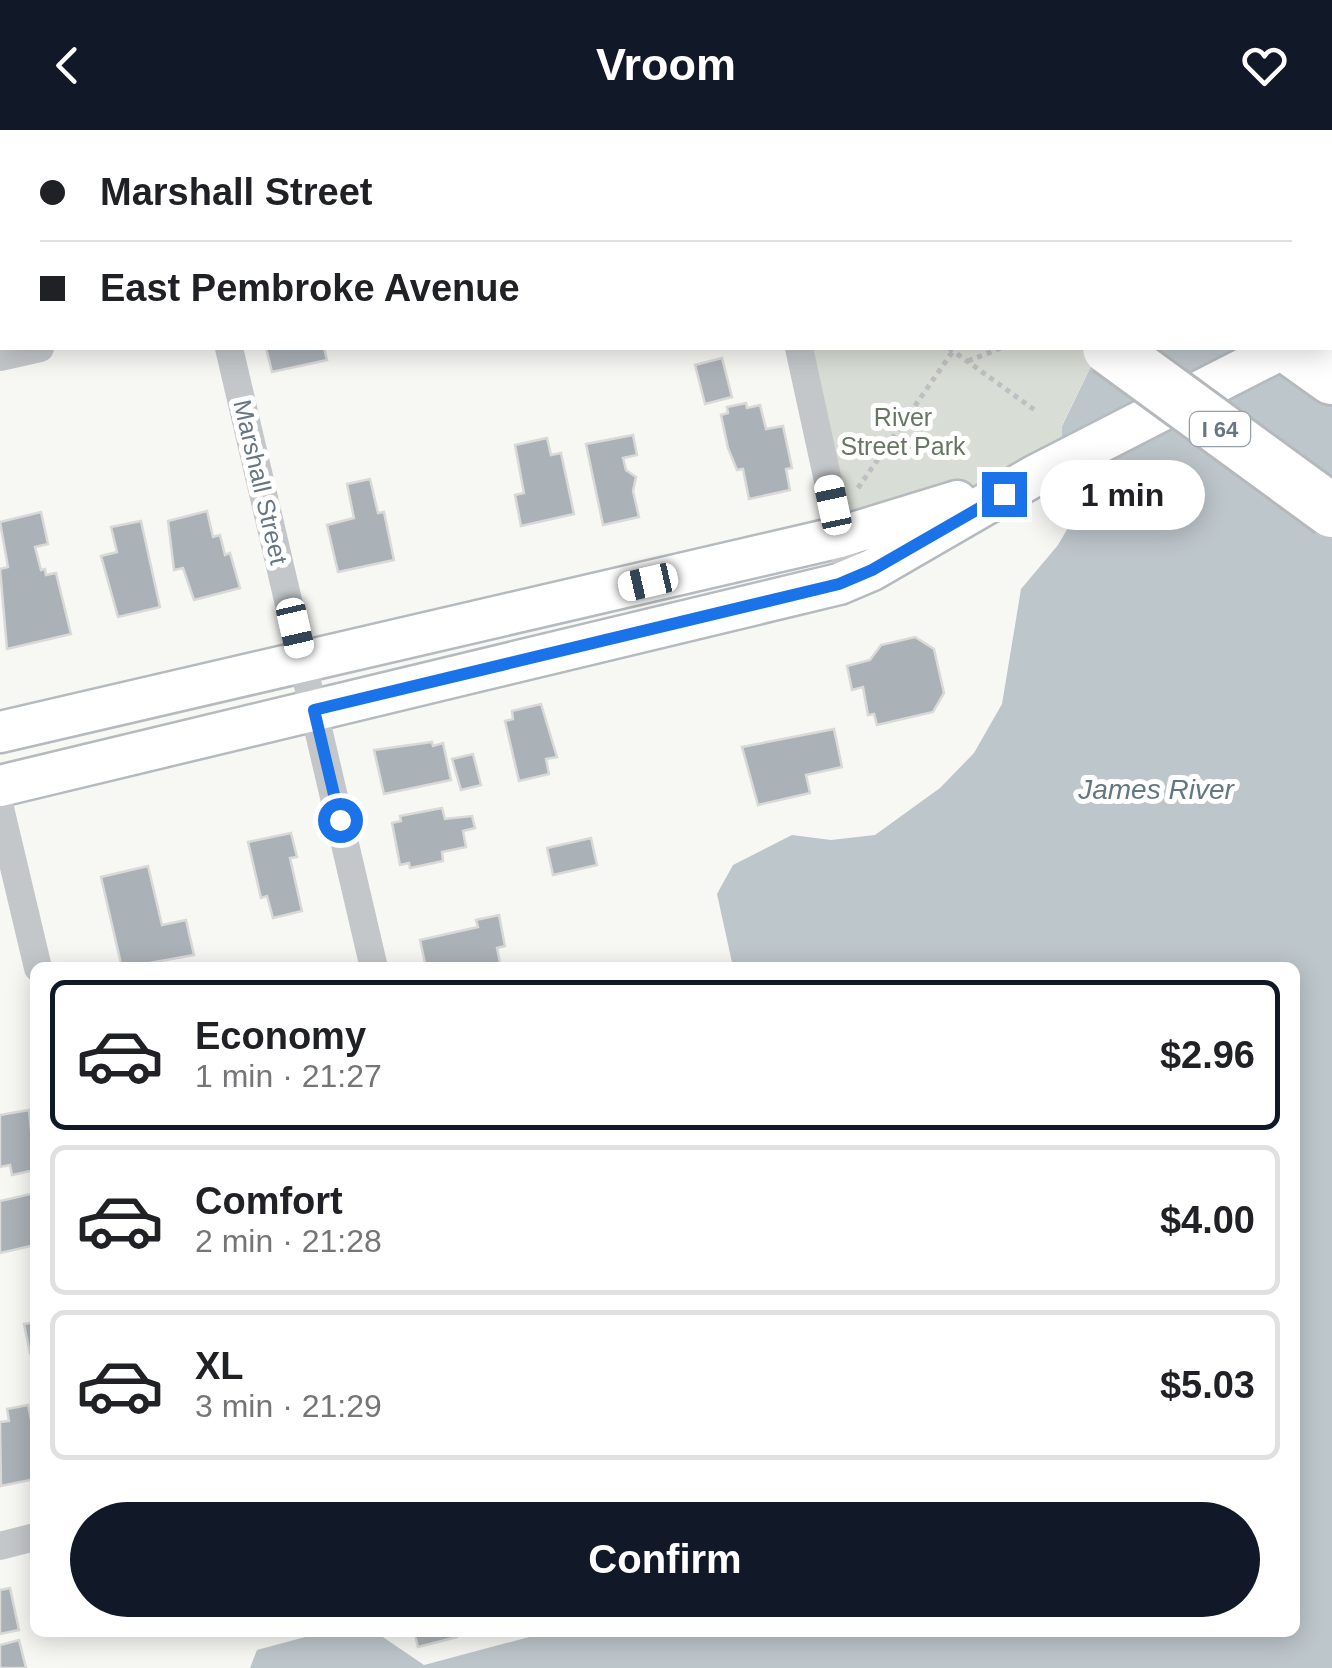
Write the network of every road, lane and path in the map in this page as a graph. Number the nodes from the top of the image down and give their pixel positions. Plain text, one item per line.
1 (31, 350) edge
2 (229, 350) edge
3 (800, 350) edge
4 (950, 350) edge
5 (952, 350) edge
6 (995, 350) edge
7 (1111, 350) edge
8 (1283, 350) edge
9 (1290, 350) edge
10 (0, 357) edge
11 (968, 361) junction
12 (1332, 378) edge
13 (1036, 410) dead end
14 (1036, 474) junction
15 (1332, 511) edge
16 (845, 517) junction
17 (850, 580) junction
18 (303, 664) junction
19 (314, 710) junction
20 (0, 732) edge
21 (0, 786) edge
22 (0, 808) edge
23 (37, 962) edge
24 (373, 962) edge
25 (30, 1538) edge
26 (0, 1546) edge

1 - 10 street
2 - 18 street, Marshall Street
3 - 16 street
4 - 16 path
5 - 11 path
6 - 11 path
7 - 15 highway, I 64, bridge
8 - 14 main road
9 - 12 highway
11 - 13 path
14 - 16 main road
14 - 17 main road
16 - 17 street
16 - 18 main road
17 - 19 main road
18 - 19 street, Marshall Street
18 - 20 main road
19 - 21 main road
19 - 24 street, Marshall Street
22 - 23 street
25 - 26 street

